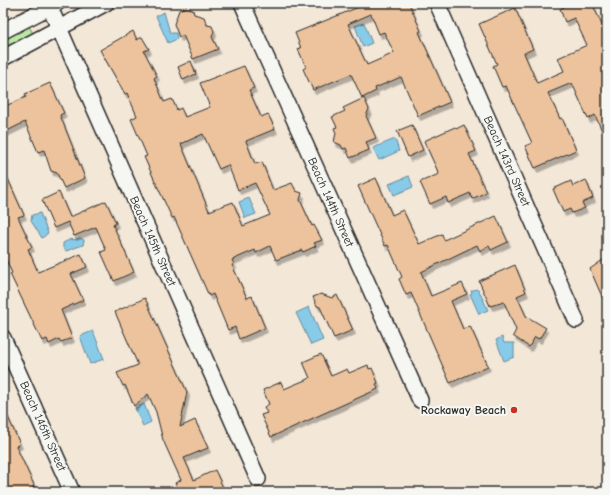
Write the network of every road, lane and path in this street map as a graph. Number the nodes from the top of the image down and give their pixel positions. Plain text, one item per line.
1 (106, 3) edge
2 (242, 3) edge
3 (437, 3) edge
4 (51, 4) edge
5 (59, 28) junction
6 (3, 31) edge
7 (3, 58) edge
8 (576, 320) dead end
9 (3, 338) edge
10 (420, 400) dead end
11 (258, 479) dead end
12 (72, 492) edge

1 - 5 street
2 - 10 street, Beach 144th Street
3 - 8 street, Beach 143rd Street
4 - 5 street, Beach 145th Street
4 - 6 street
5 - 7 street
5 - 11 street, Beach 145th Street
9 - 12 street, Beach 146th Street

